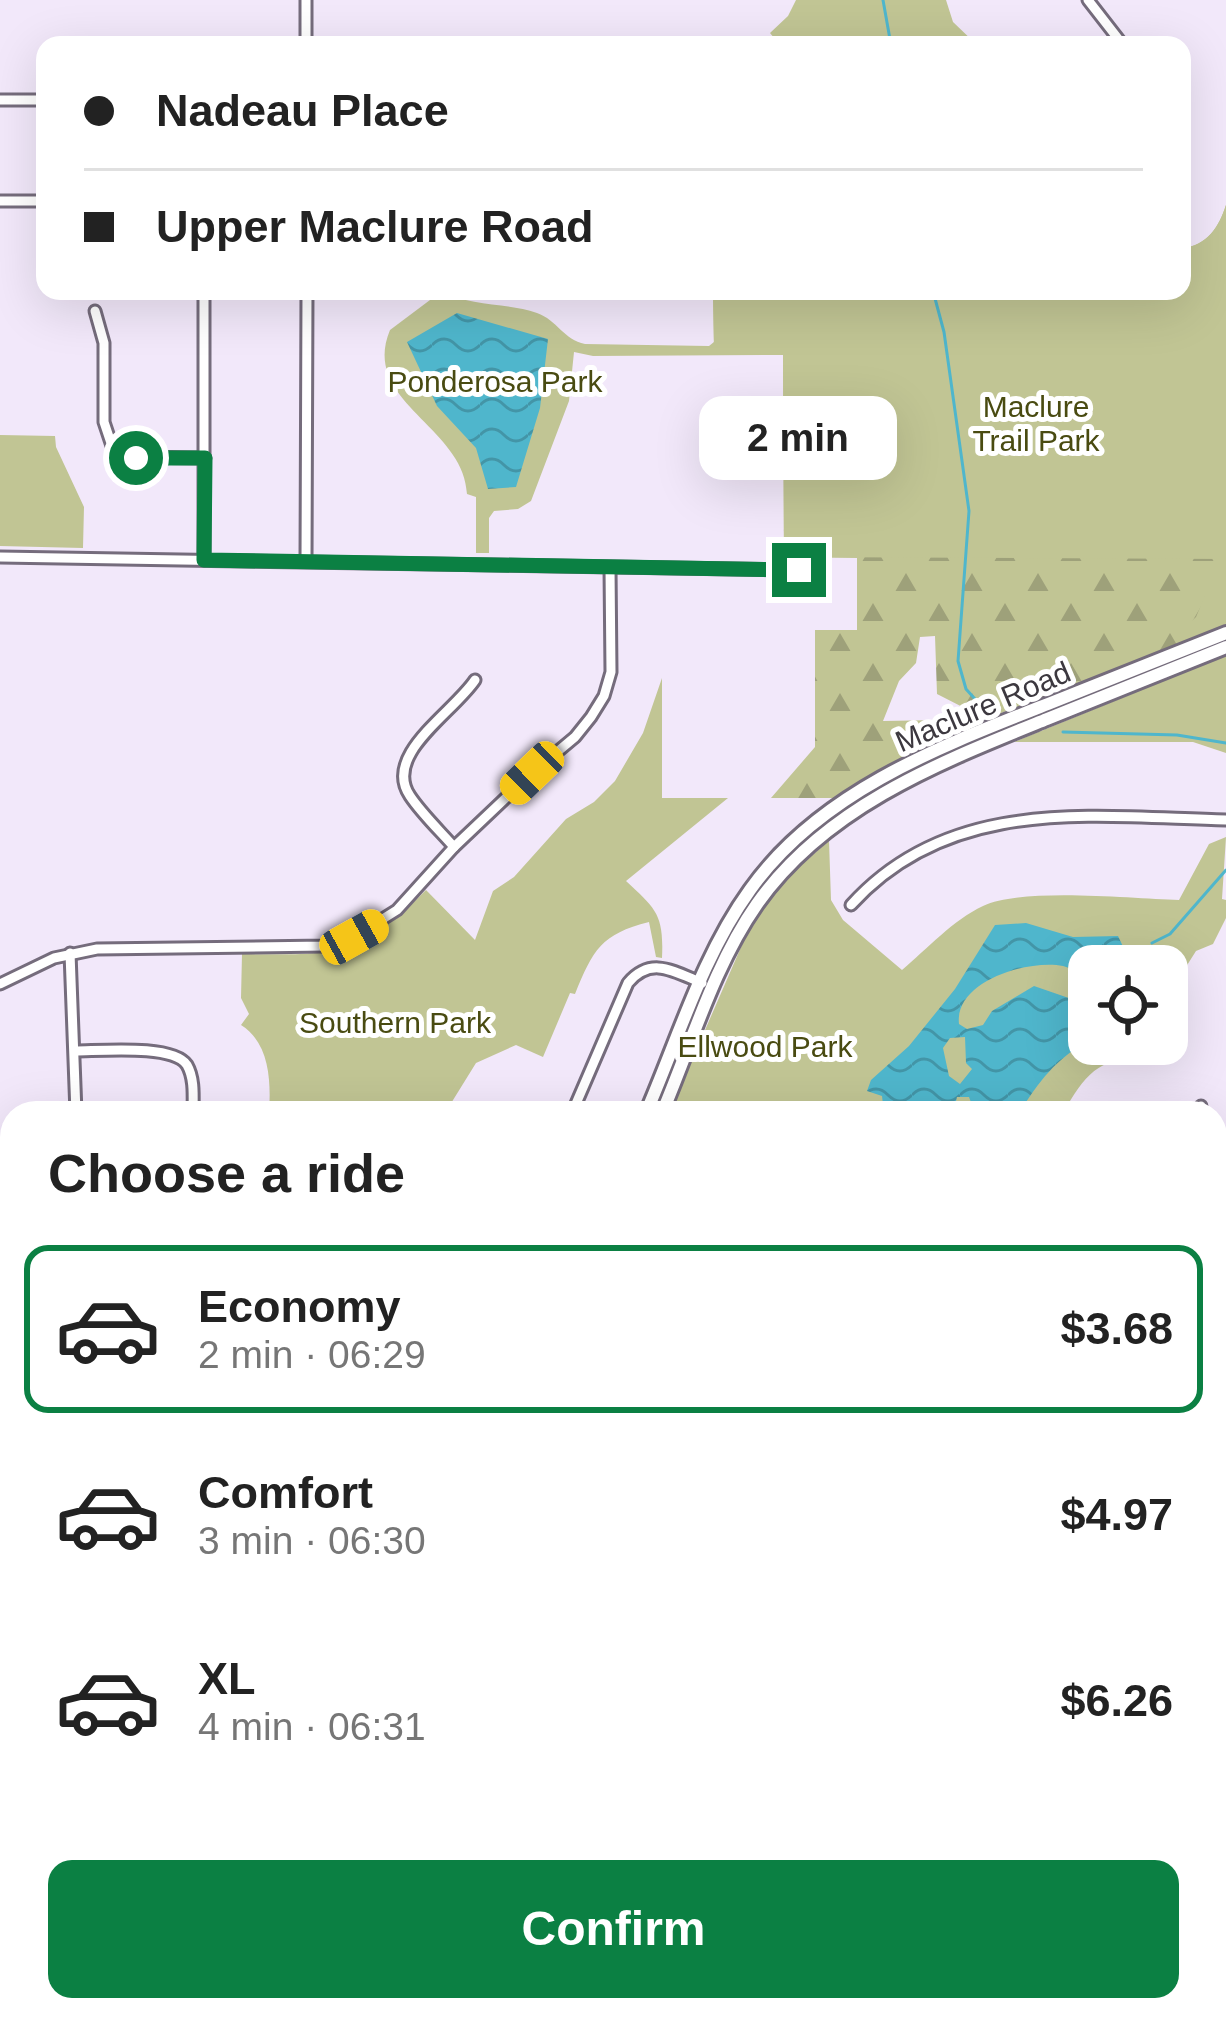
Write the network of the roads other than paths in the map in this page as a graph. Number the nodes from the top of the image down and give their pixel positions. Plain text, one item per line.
1 (306, 0) edge
2 (1088, 0) edge
3 (306, 36) edge
4 (1107, 36) edge
5 (0, 100) edge
6 (36, 100) edge
7 (0, 201) edge
8 (36, 201) edge
9 (204, 300) edge
10 (307, 300) edge
11 (95, 311) dead end
12 (205, 458) junction
13 (0, 557) edge
14 (204, 560) junction
15 (306, 561) junction
16 (610, 568) junction
17 (799, 570) dead end
18 (1226, 633) edge
19 (1226, 647) edge
20 (475, 680) dead end
21 (1226, 820) edge
22 (454, 847) junction
23 (851, 904) dead end
24 (70, 953) junction
25 (702, 982) junction
26 (0, 984) edge
27 (689, 1047) junction
28 (75, 1051) junction
29 (76, 1101) edge
30 (193, 1101) edge
31 (577, 1101) edge
32 (651, 1101) edge
33 (667, 1101) edge

1 - 3 street
2 - 4 street
5 - 6 street
7 - 8 street
9 - 12 street
10 - 15 street
11 - 12 street
12 - 14 street
13 - 14 street
14 - 15 street
15 - 16 street
16 - 17 street
16 - 22 street
18 - 25 main road, Maclure Road
19 - 27 main road, Maclure Road
20 - 22 street
21 - 23 street
22 - 24 street
24 - 26 street
24 - 28 street
25 - 27 main road
25 - 31 street
25 - 32 main road, Maclure Road
27 - 33 main road, Maclure Road
28 - 29 street
28 - 30 street

